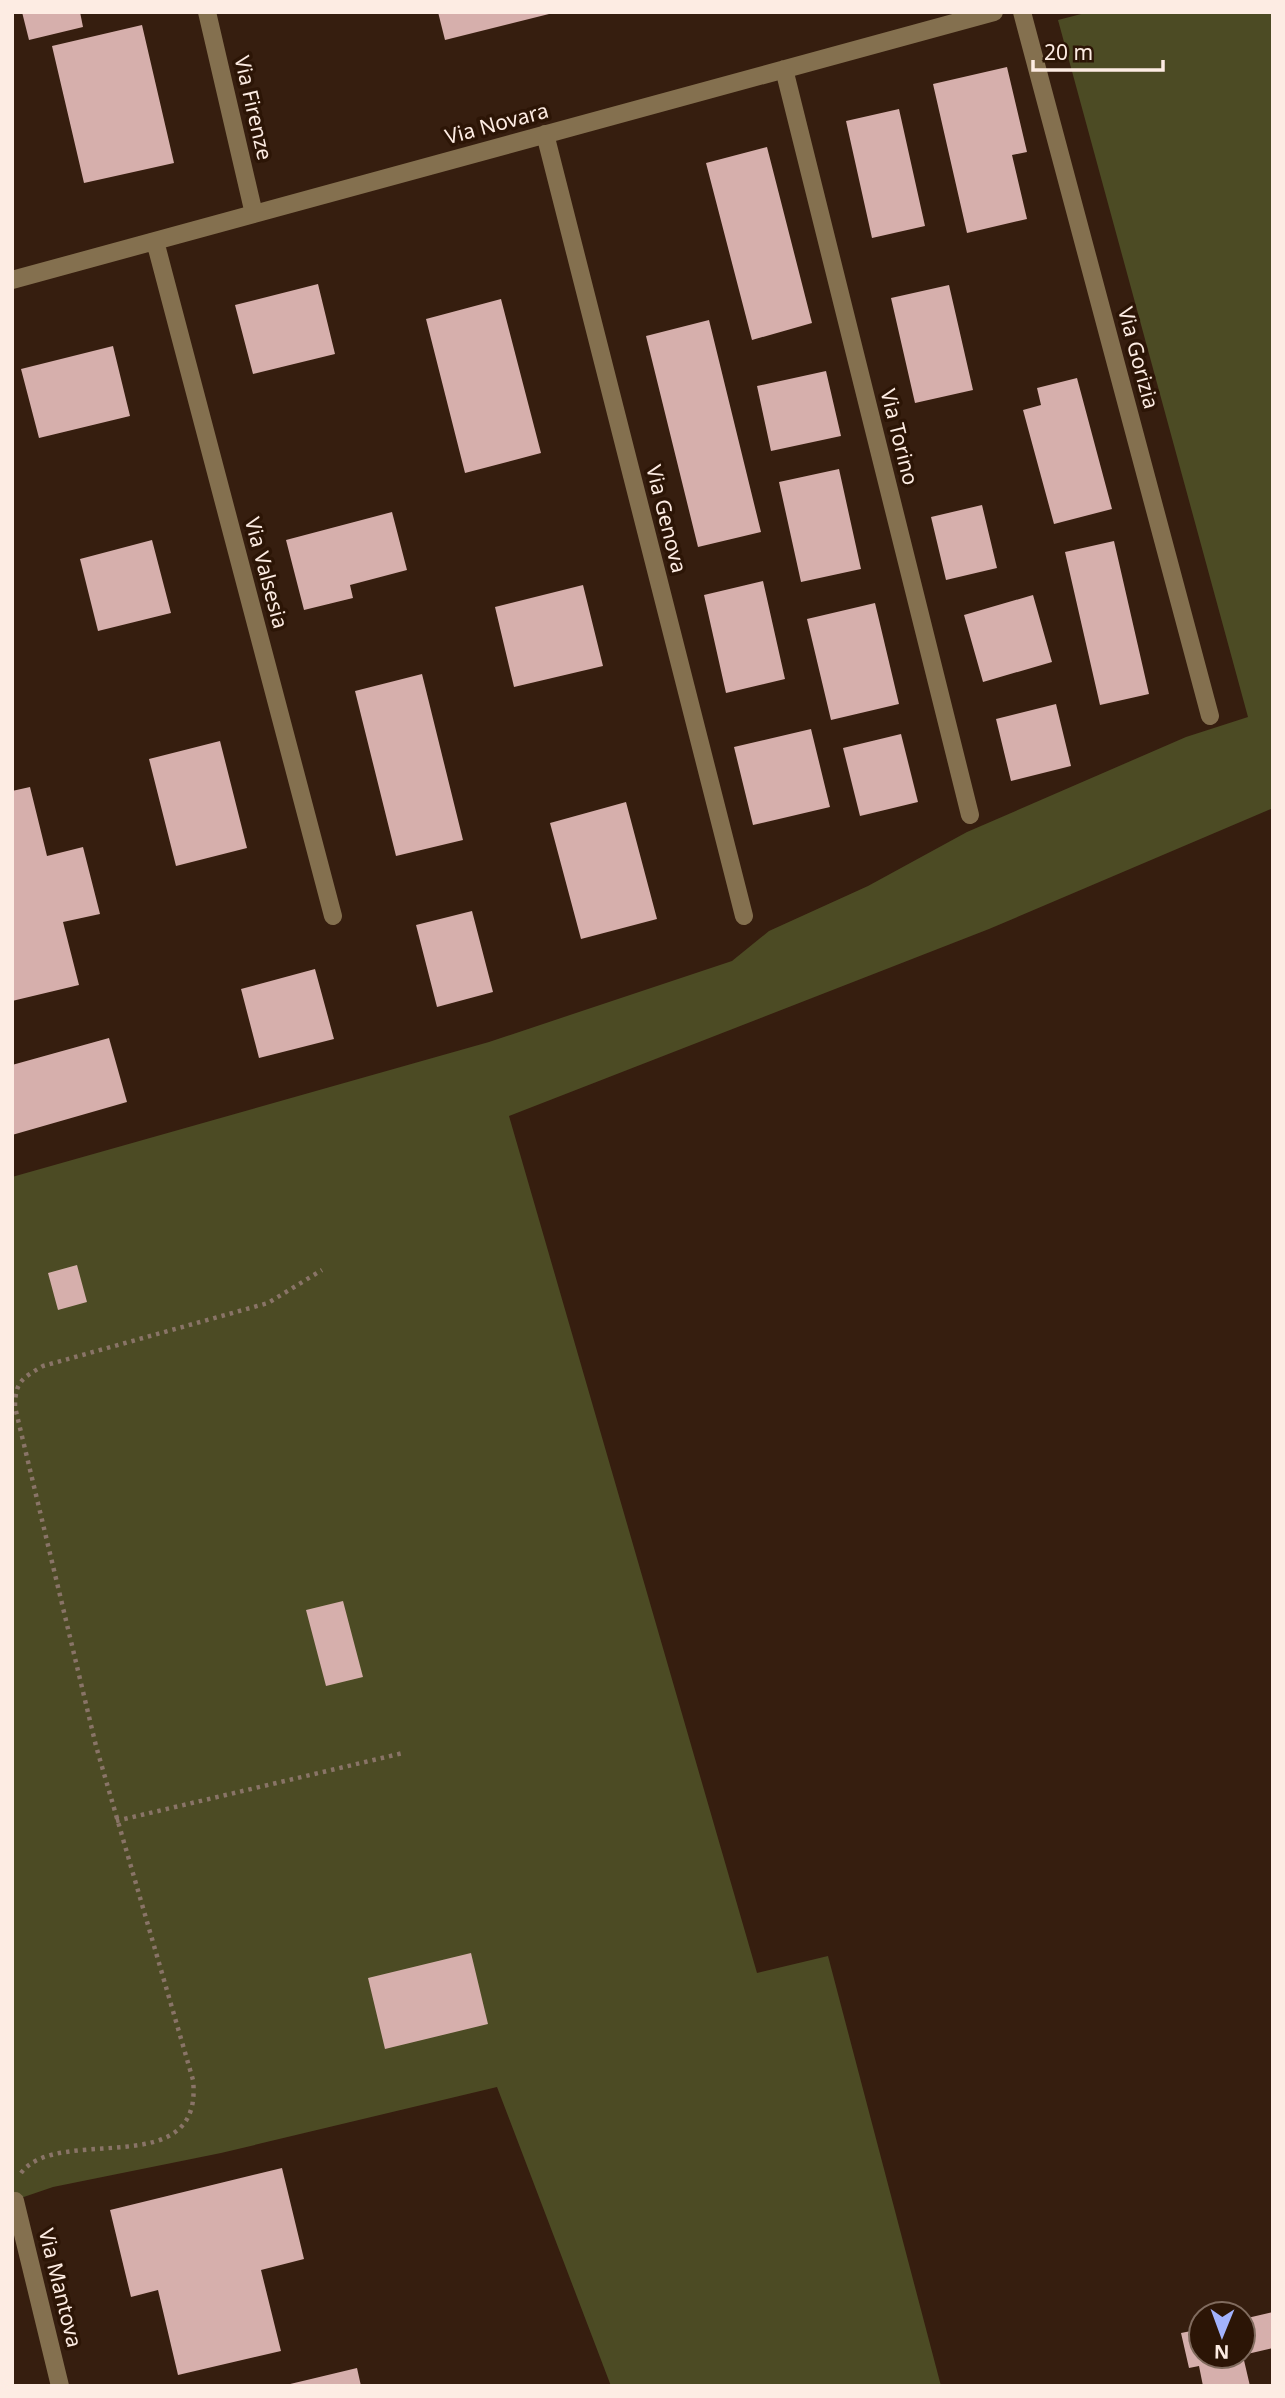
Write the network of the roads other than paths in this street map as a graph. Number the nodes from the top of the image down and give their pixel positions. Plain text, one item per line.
1 (207, 12) edge
2 (994, 12) edge
3 (1022, 12) edge
4 (783, 69) junction
5 (545, 134) junction
6 (254, 214) junction
7 (155, 242) junction
8 (12, 280) edge
9 (1210, 716) dead end
10 (970, 816) dead end
11 (333, 916) dead end
12 (744, 916) dead end
13 (15, 2201) road end
14 (60, 2386) edge

1 - 6 street, Via Firenze
2 - 4 street, Via Novara
3 - 9 street, Via Gorizia
4 - 5 street, Via Novara
4 - 10 street, Via Torino
5 - 6 street, Via Novara
5 - 12 street, Via Genova
6 - 7 street, Via Novara
7 - 8 street, Via Novara
7 - 11 street, Via Valsesia
13 - 14 street, Via Mantova

